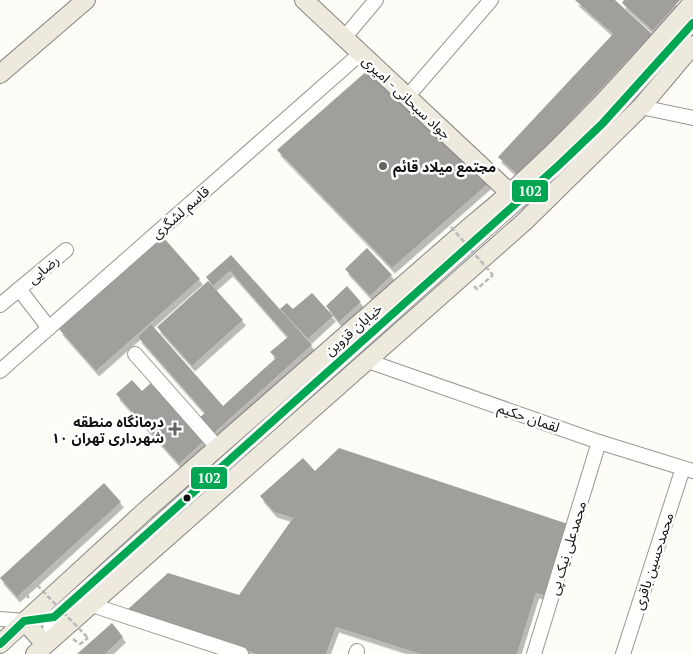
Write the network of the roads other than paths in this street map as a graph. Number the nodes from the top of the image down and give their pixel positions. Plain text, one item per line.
1 (86, 0) edge
2 (304, 0) edge
3 (376, 0) edge
4 (491, 0) edge
5 (693, 2) edge
6 (693, 23) edge
7 (344, 38) junction
8 (693, 45) edge
9 (361, 53) junction
10 (0, 74) edge
11 (407, 97) junction
12 (641, 107) junction
13 (693, 118) edge
14 (511, 194) junction
15 (66, 250) dead end
16 (20, 289) junction
17 (0, 305) edge
18 (49, 328) junction
19 (135, 354) dead end
20 (365, 360) junction
21 (0, 371) edge
22 (599, 442) junction
23 (218, 448) junction
24 (688, 470) edge
25 (92, 605) junction
26 (54, 617) junction
27 (0, 619) edge
28 (24, 621) junction
29 (0, 644) edge
30 (40, 649) edge
31 (241, 654) edge
32 (534, 654) edge
33 (623, 654) edge

1 - 10 main road
2 - 7 main road, جواد سبحانی - امیری
3 - 7 street
4 - 11 street
5 - 14 main road, خیابان قزوین
6 - 26 street
7 - 9 main road, جواد سبحانی - امیری
8 - 12 main road
9 - 11 main road, جواد سبحانی - امیری
9 - 18 street, قاسم لشگری
11 - 14 main road, جواد سبحانی - امیری
12 - 13 street
12 - 20 main road
14 - 23 main road, خیابان قزوین
15 - 16 street, رضایی
16 - 17 street, رضایی
16 - 18 street, رضایی
18 - 21 street, قاسم لشگری
19 - 23 street
20 - 22 street, لقمان حکیم
20 - 25 main road
22 - 24 street, لقمان حکیم
22 - 32 street, محمدعلی نیک پی
23 - 28 main road, خیابان قزوین
24 - 33 street, محمدحسین باقری
25 - 30 main road
25 - 31 street
26 - 28 street
26 - 30 street
27 - 28 street
28 - 29 main road, خیابان قزوین
28 - 30 main road

